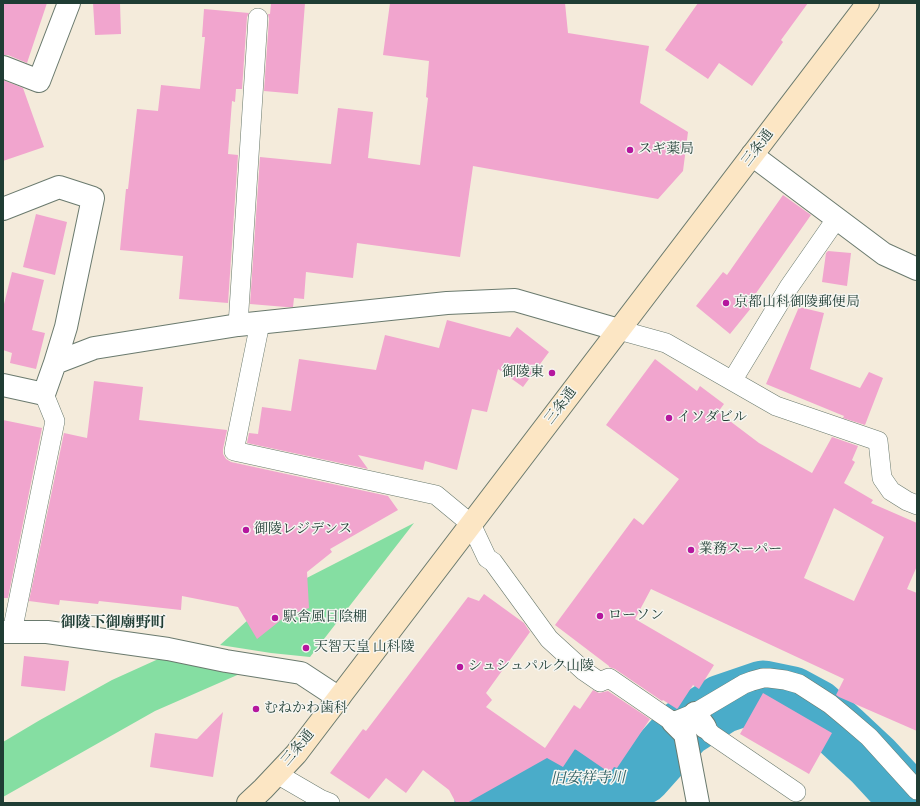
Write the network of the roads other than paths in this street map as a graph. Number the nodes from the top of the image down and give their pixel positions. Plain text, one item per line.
1 (70, 3) edge
2 (868, 3) edge
3 (258, 18) dead end
4 (3, 67) edge
5 (752, 155) junction
6 (3, 210) edge
7 (837, 218) junction
8 (917, 270) edge
9 (260, 323) junction
10 (238, 325) junction
11 (619, 330) junction
12 (55, 363) junction
13 (732, 381) junction
14 (3, 385) edge
15 (44, 394) junction
16 (917, 505) edge
17 (471, 524) junction
18 (7, 632) edge
19 (339, 698) junction
20 (689, 723) junction
21 (277, 774) junction
22 (917, 790) edge
23 (796, 792) dead end
24 (248, 803) edge
25 (330, 803) edge
26 (698, 803) edge

1 - 4 street
2 - 5 main road, 三条通
3 - 10 lane
5 - 7 street
5 - 11 main road, 三条通
6 - 12 street
7 - 8 street
7 - 13 lane
9 - 10 street
9 - 11 street
9 - 17 lane
10 - 12 street
11 - 13 lane
11 - 17 main road, 三条通
12 - 15 street
13 - 16 lane
14 - 15 street
15 - 18 lane
17 - 19 main road, 三条通
17 - 20 lane
18 - 19 street
19 - 21 main road, 三条通
20 - 22 lane
20 - 23 lane
20 - 26 street
21 - 24 main road, 三条通
21 - 25 lane

